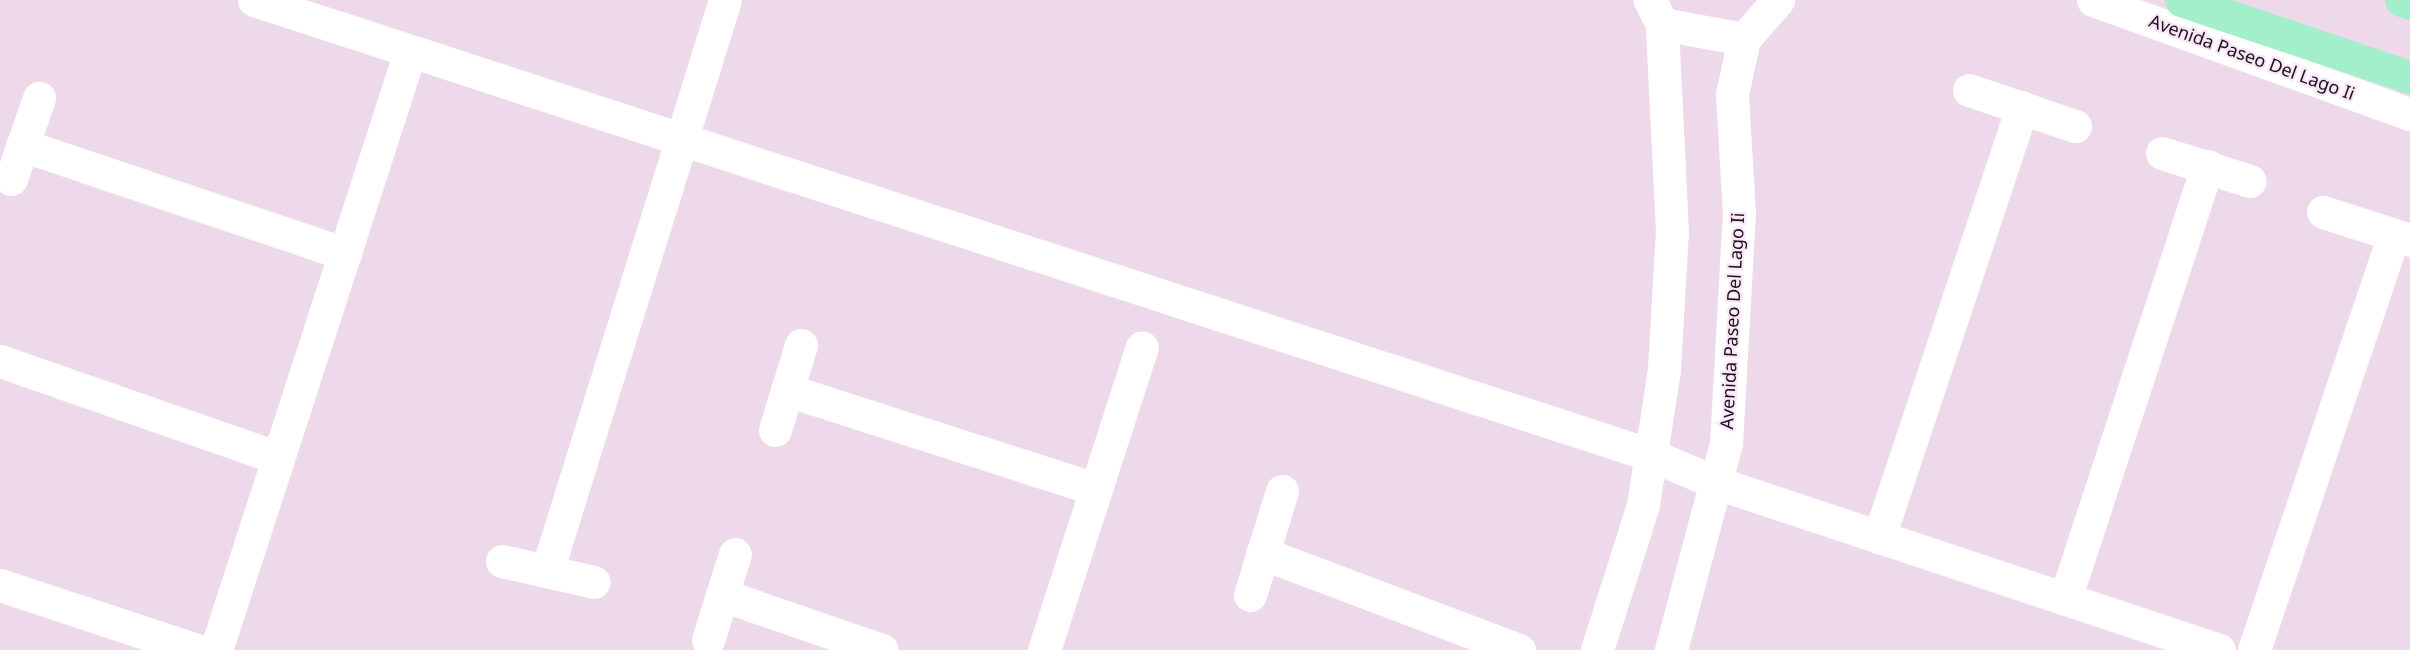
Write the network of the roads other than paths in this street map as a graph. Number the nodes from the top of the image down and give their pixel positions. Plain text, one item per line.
1 (254, 0) edge
2 (725, 0) edge
3 (1778, 0) edge
4 (2093, 0) edge
5 (2181, 0) edge
6 (2401, 0) edge
7 (2410, 3) edge
8 (1656, 12) edge
9 (1744, 39) junction
10 (410, 52) junction
11 (2410, 77) edge
12 (1970, 90) dead end
13 (39, 98) dead end
14 (2022, 107) junction
15 (2410, 114) edge
16 (2075, 126) dead end
17 (678, 142) junction
18 (22, 145) junction
19 (2162, 153) dead end
20 (2207, 166) junction
21 (11, 179) dead end
22 (2250, 181) dead end
23 (2323, 212) dead end
24 (2402, 237) edge
25 (345, 254) junction
26 (801, 345) dead end
27 (1142, 347) dead end
28 (0, 361) edge
29 (788, 390) junction
30 (775, 430) dead end
31 (1652, 455) junction
32 (278, 458) junction
33 (1717, 483) junction
34 (1096, 489) junction
35 (1282, 491) dead end
36 (1880, 537) junction
37 (1263, 552) junction
38 (735, 554) dead end
39 (502, 561) dead end
40 (547, 572) junction
41 (594, 582) dead end
42 (0, 585) edge
43 (722, 595) junction
44 (1250, 595) dead end
45 (2065, 599) junction
46 (708, 640) dead end
47 (196, 650) edge
48 (216, 650) edge
49 (882, 650) edge
50 (1044, 650) edge
51 (1519, 650) edge
52 (1597, 650) edge
53 (1671, 650) edge
54 (2219, 650) edge
55 (2254, 650) edge

1 - 10 street
2 - 17 street
3 - 9 street, Avenida Paseo Del Lago Ii
4 - 15 street, Avenida Paseo Del Lago Ii
5 - 11 main road
6 - 7 main road
8 - 9 street
8 - 31 street
9 - 33 street, Avenida Paseo Del Lago Ii
10 - 17 street
10 - 25 street
12 - 14 street
13 - 18 street
14 - 16 street
14 - 36 street
17 - 31 street
17 - 40 street
18 - 21 street
18 - 25 street
19 - 20 street
20 - 22 street
20 - 45 street
23 - 24 street
24 - 55 street
25 - 32 street
26 - 29 street
27 - 34 street
28 - 32 street
29 - 30 street
29 - 34 street
31 - 33 street
31 - 52 street
32 - 48 street
33 - 36 street
33 - 53 street, Avenida Paseo Del Lago Ii
34 - 50 street
35 - 37 street
36 - 45 street
37 - 44 street
37 - 51 street
38 - 43 street
39 - 40 street
40 - 41 street
42 - 47 street
43 - 46 street
43 - 49 street
45 - 54 street

